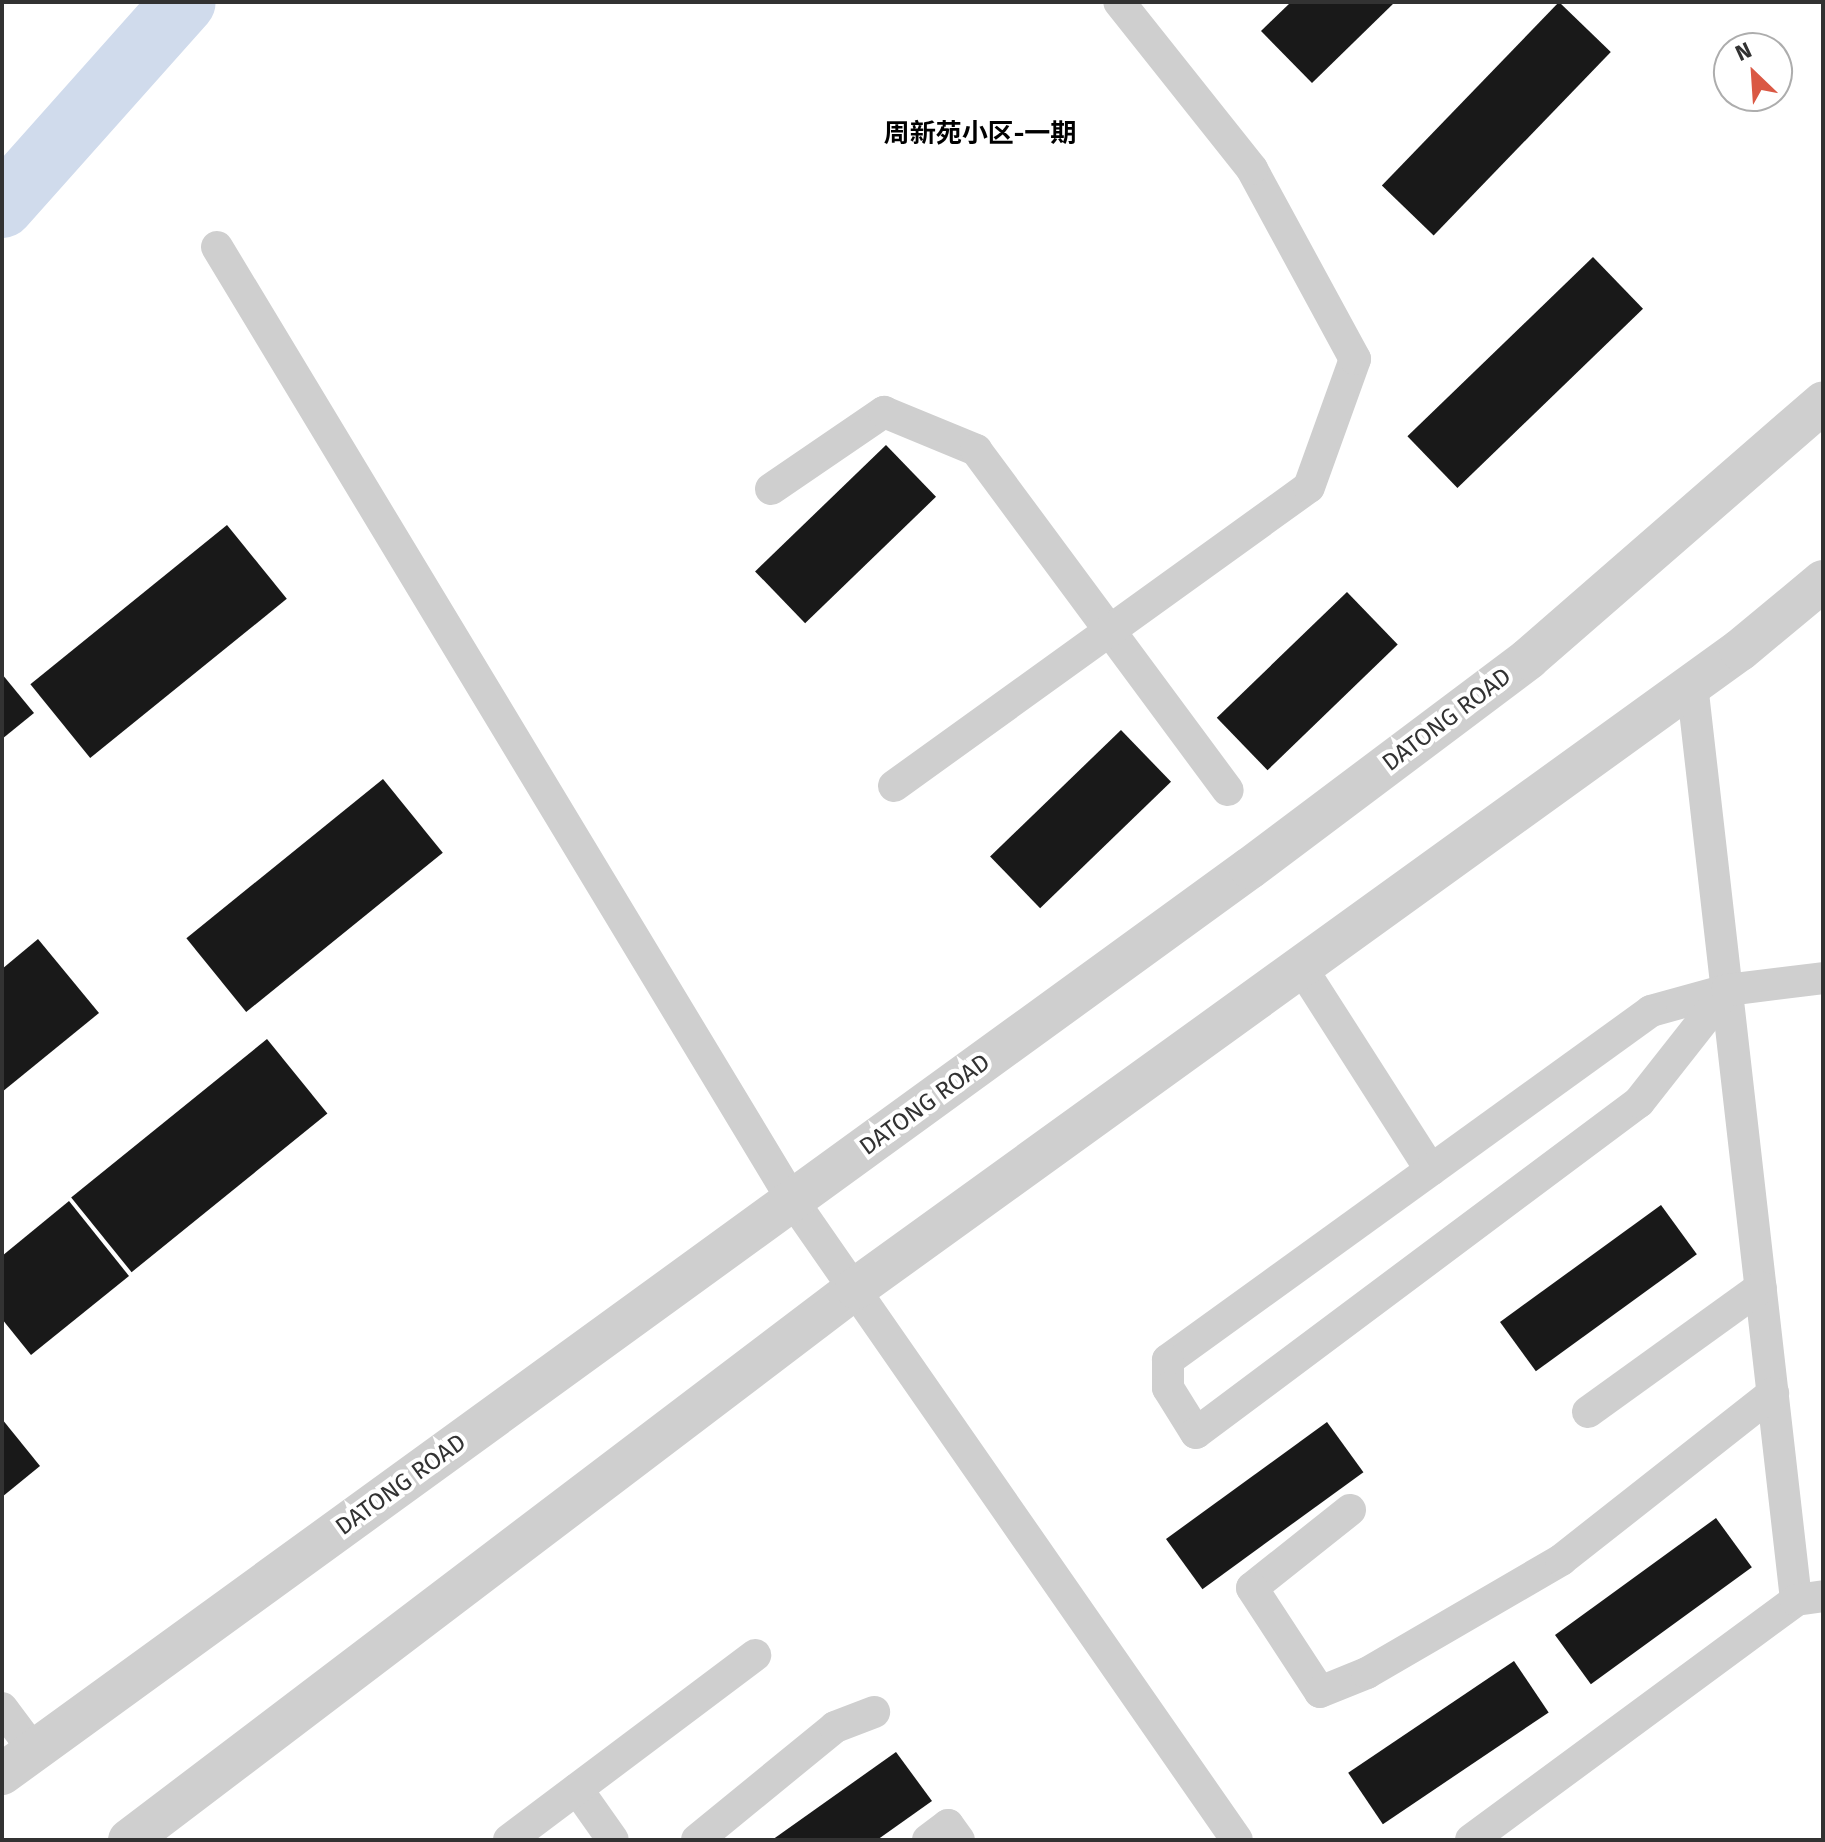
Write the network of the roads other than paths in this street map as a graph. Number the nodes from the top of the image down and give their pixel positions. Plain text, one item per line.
1 (1119, 2) edge
2 (217, 247) dead end
3 (1823, 403) edge
4 (771, 489) dead end
5 (1823, 581) edge
6 (1107, 633) junction
7 (1692, 684) junction
8 (894, 786) dead end
9 (1228, 790) dead end
10 (1301, 967) junction
11 (1823, 978) edge
12 (1727, 990) junction
13 (1431, 1170) junction
14 (793, 1201) junction
15 (1761, 1287) junction
16 (856, 1288) junction
17 (1773, 1393) junction
18 (1588, 1412) dead end
19 (1350, 1510) dead end
20 (1810, 1598) edge
21 (755, 1655) dead end
22 (2, 1708) edge
23 (874, 1712) dead end
24 (18, 1763) edge
25 (577, 1789) junction
26 (129, 1840) edge
27 (509, 1840) edge
28 (613, 1840) edge
29 (697, 1840) edge
30 (928, 1840) edge
31 (959, 1840) edge
32 (1237, 1840) edge
33 (1471, 1840) edge

1 - 6 street
2 - 14 street
3 - 14 street, DATONG ROAD
4 - 6 street
5 - 7 street
6 - 8 street
6 - 9 street
7 - 10 street
7 - 12 street
10 - 13 street
10 - 16 street
11 - 12 street
12 - 13 street
12 - 13 street
12 - 15 street
14 - 16 street
14 - 24 street, DATONG ROAD
15 - 17 street
15 - 18 street
16 - 26 street
16 - 32 street
17 - 19 street
17 - 20 street
20 - 33 street
21 - 25 street
22 - 24 street
23 - 29 street
25 - 27 street
25 - 28 street
30 - 31 street

